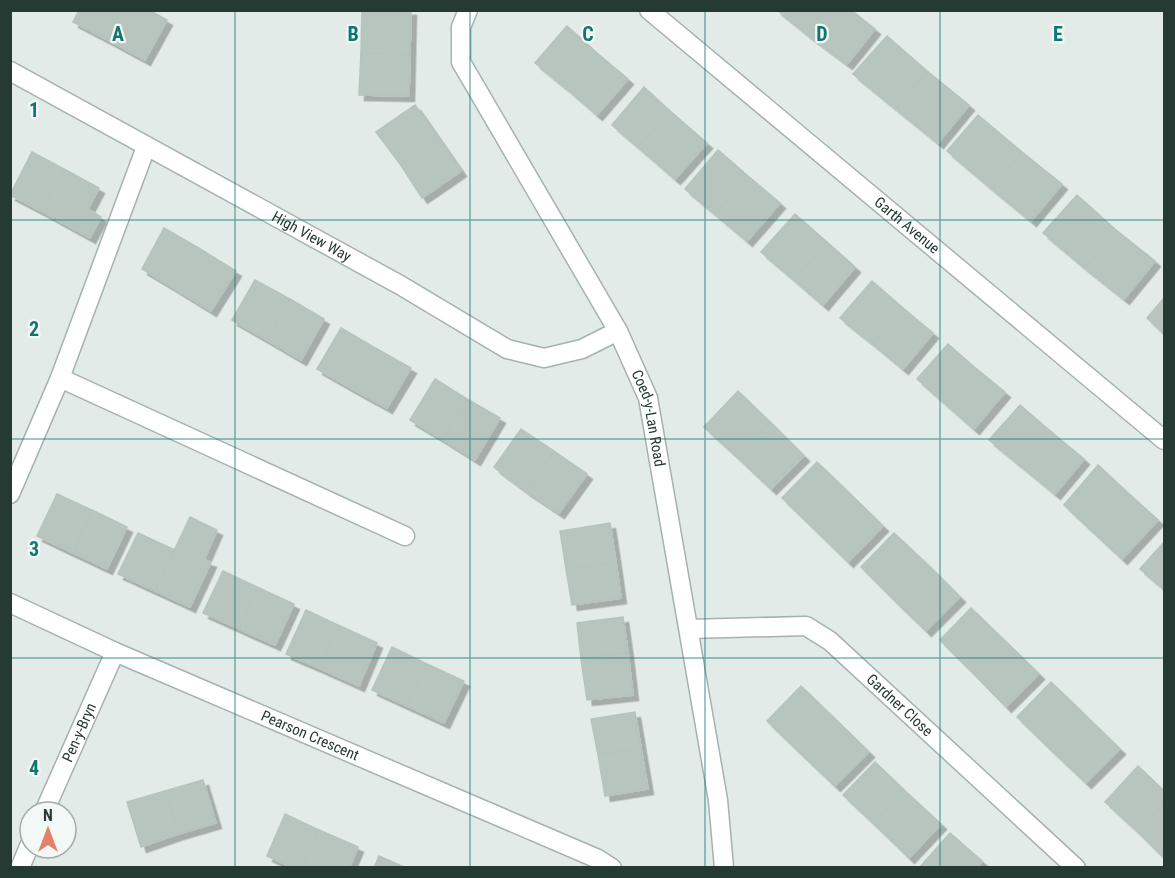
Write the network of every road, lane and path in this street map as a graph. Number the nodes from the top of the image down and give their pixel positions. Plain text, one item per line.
1 (468, 10) edge
2 (649, 10) edge
3 (10, 71) edge
4 (146, 147) junction
5 (618, 331) junction
6 (60, 378) junction
7 (1164, 440) edge
8 (10, 494) edge
9 (405, 536) dead end
10 (10, 603) edge
11 (689, 628) junction
12 (115, 652) junction
13 (49, 800) edge
14 (612, 867) edge
15 (724, 867) edge
16 (1076, 867) edge

1 - 5 street, Coed-y-Lan Road
2 - 7 street, Garth Avenue
3 - 4 street, High View Way
4 - 5 street, High View Way
4 - 6 street
5 - 11 street, Coed-y-Lan Road
6 - 8 street
6 - 9 street
10 - 12 street, Pearson Crescent
11 - 15 street, Coed-y-Lan Road
11 - 16 street, Gardner Close
12 - 13 street, Pen-y-Bryn
12 - 14 street, Pearson Crescent

